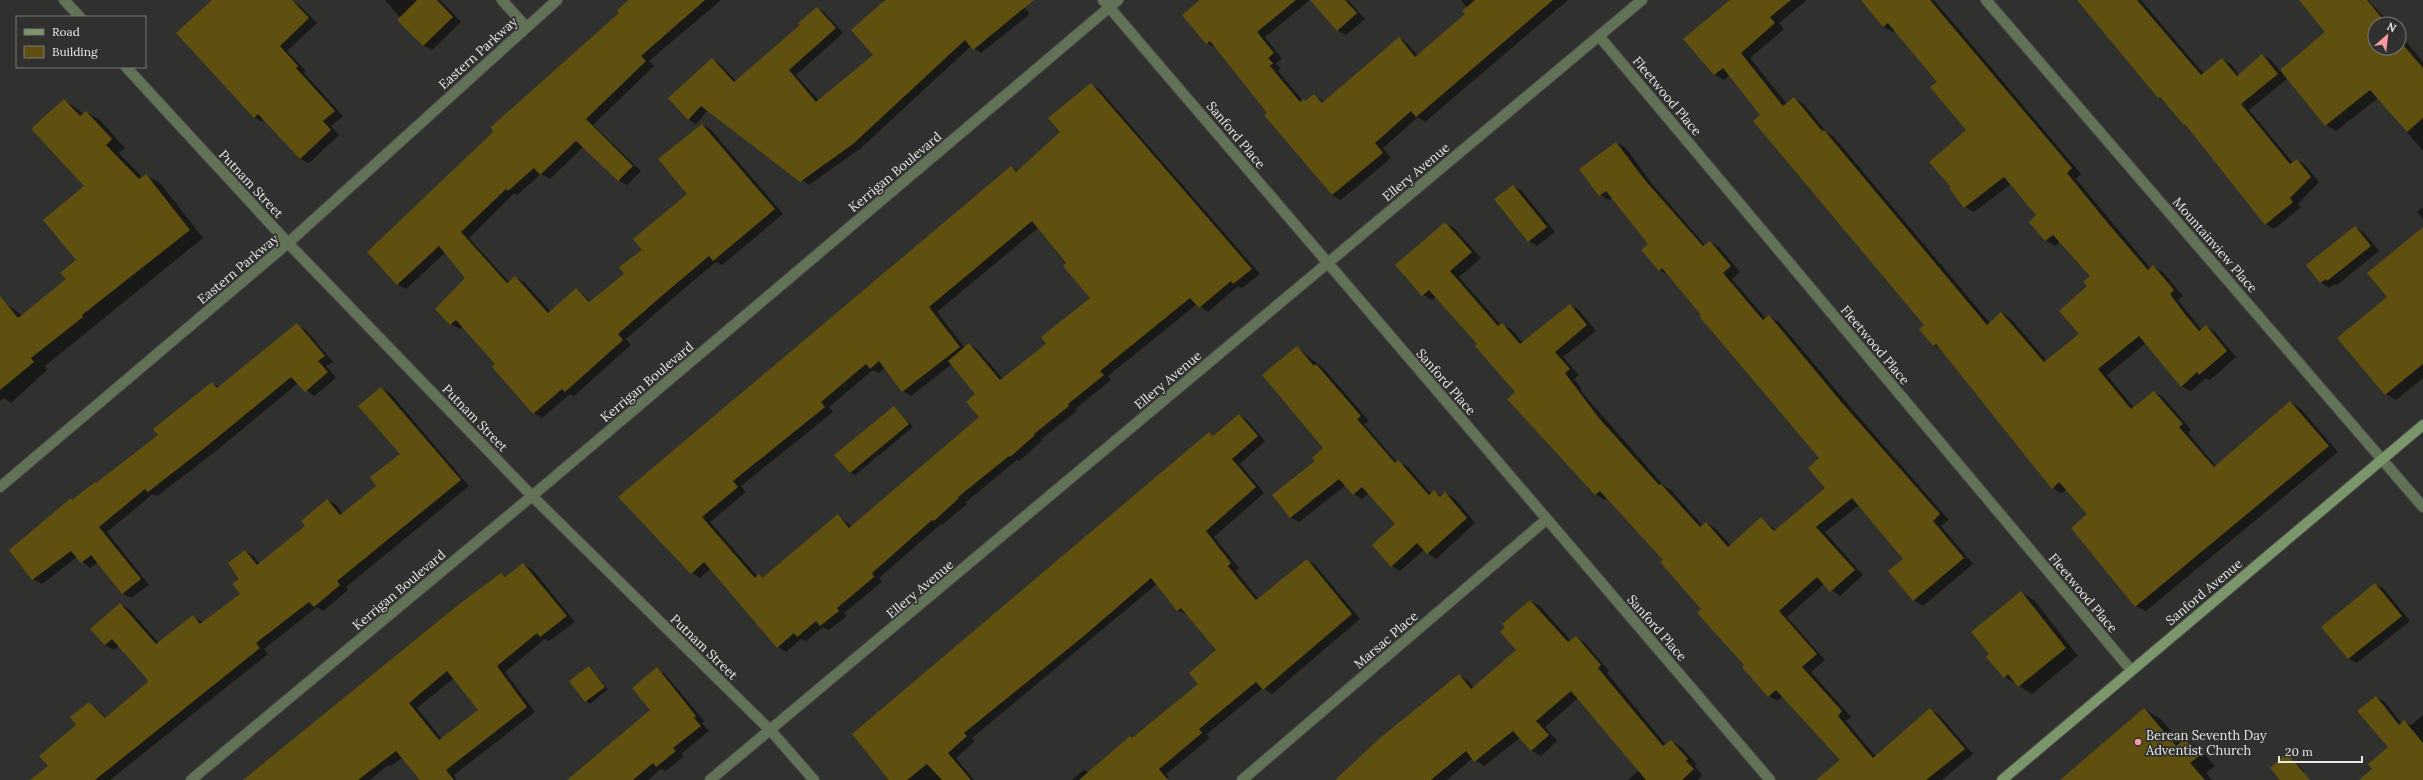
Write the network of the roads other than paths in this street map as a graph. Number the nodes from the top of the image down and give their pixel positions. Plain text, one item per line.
1 (64, 0) edge
2 (502, 0) edge
3 (557, 0) edge
4 (1118, 0) edge
5 (1642, 0) edge
6 (1986, 0) edge
7 (1106, 4) edge
8 (79, 16) edge
9 (526, 27) junction
10 (1599, 36) junction
11 (127, 68) edge
12 (288, 243) junction
13 (1328, 263) junction
14 (2423, 425) edge
15 (2382, 459) junction
16 (0, 486) edge
17 (532, 496) junction
18 (2423, 507) edge
19 (1547, 519) junction
20 (2131, 670) junction
21 (771, 731) junction
22 (191, 780) edge
23 (710, 780) edge
24 (814, 780) edge
25 (1242, 780) edge
26 (1770, 780) edge
27 (2002, 780) edge

1 - 8 street
2 - 9 street
3 - 9 street, Eastern Parkway
4 - 7 street, Kerrigan Boulevard
5 - 10 street, Ellery Avenue
6 - 15 street, Mountainview Place
7 - 13 street, Sanford Place
7 - 17 street, Kerrigan Boulevard
9 - 12 street, Eastern Parkway
10 - 13 street, Ellery Avenue
10 - 20 street, Fleetwood Place
11 - 12 street, Putnam Street
12 - 16 street, Eastern Parkway
12 - 17 street, Putnam Street
13 - 19 street, Sanford Place
13 - 21 street, Ellery Avenue
14 - 15 main road, Sanford Avenue
15 - 18 street, Mountainview Place
15 - 20 main road, Sanford Avenue
17 - 21 street, Putnam Street
17 - 22 street, Kerrigan Boulevard
19 - 25 street, Marsac Place
19 - 26 street, Sanford Place
20 - 27 main road, Sanford Avenue
21 - 23 street, Ellery Avenue
21 - 24 street, Putnam Street

